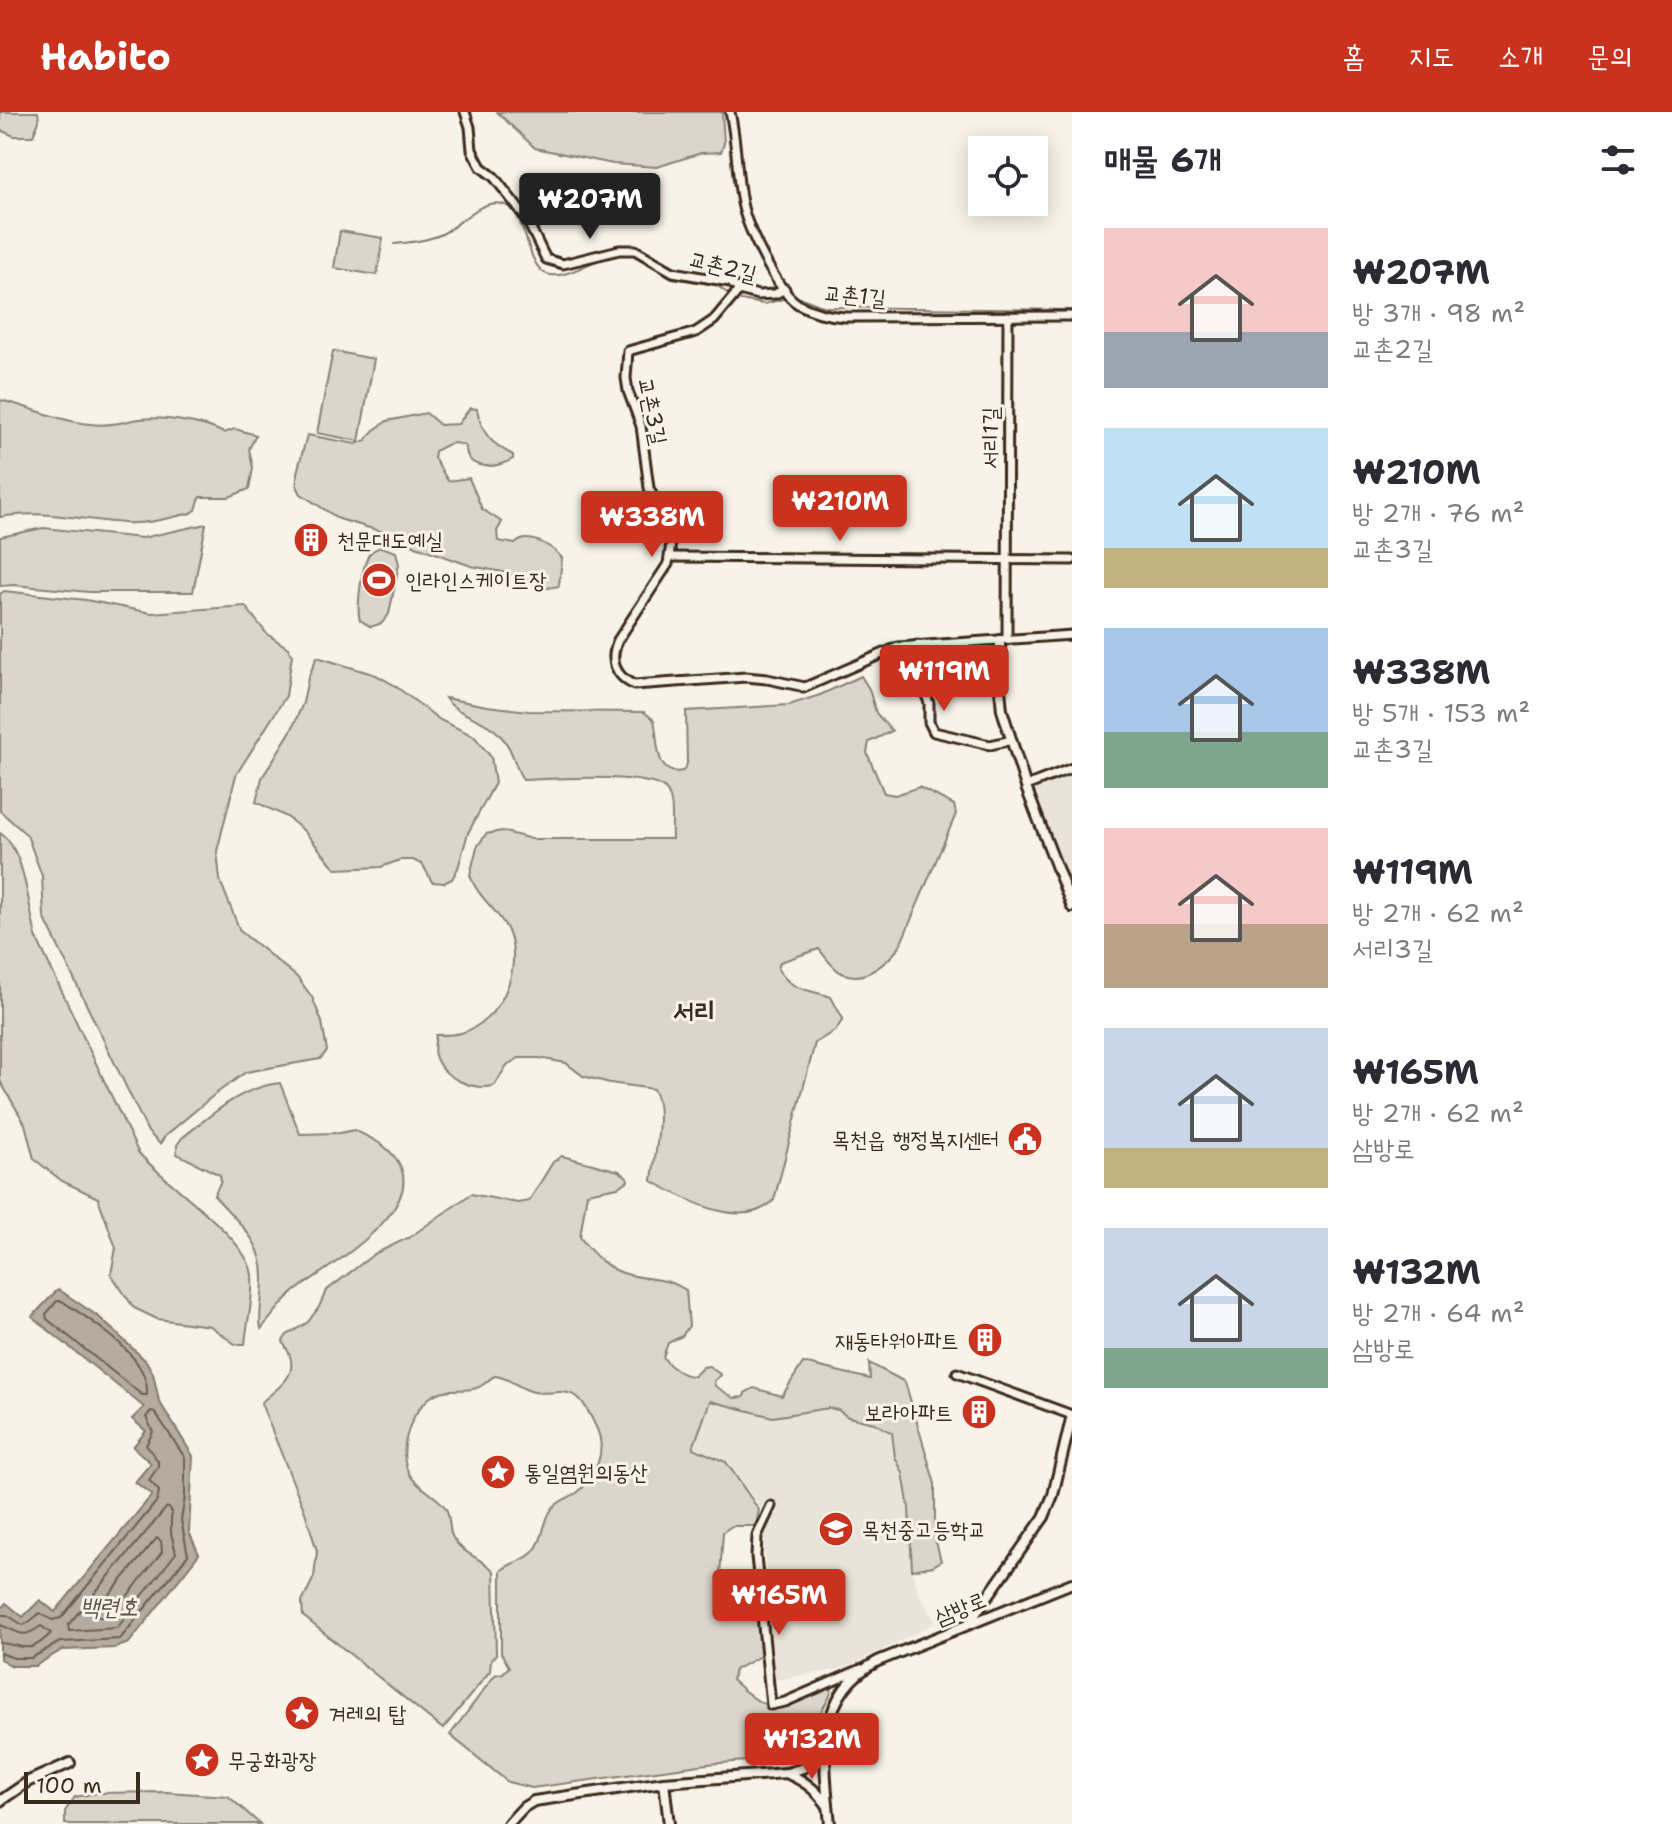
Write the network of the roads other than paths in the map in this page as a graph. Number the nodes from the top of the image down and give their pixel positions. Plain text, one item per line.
1 (465, 112) edge
2 (730, 112) edge
3 (786, 291) junction
4 (738, 292) junction
5 (1008, 316) junction
6 (1072, 316) edge
7 (671, 557) junction
8 (1008, 560) junction
9 (1072, 560) edge
10 (1072, 635) edge
11 (1004, 640) junction
12 (917, 645) junction
13 (1012, 740) junction
14 (1072, 768) edge
15 (1026, 786) junction
16 (1072, 907) edge
17 (957, 1373) dead end
18 (1072, 1415) edge
19 (771, 1506) dead end
20 (1072, 1583) edge
21 (969, 1624) junction
22 (863, 1669) junction
23 (824, 1756) junction
24 (70, 1763) dead end
25 (786, 1773) junction
26 (664, 1782) junction
27 (0, 1801) edge
28 (828, 1806) junction
29 (508, 1824) edge
30 (669, 1824) edge
31 (830, 1824) edge

1 - 4 street, 교촌2길
2 - 3 street, 교촌1길
3 - 4 street, 교촌2길
3 - 5 street, 교촌1길
4 - 7 street, 교촌3길
5 - 6 street, 교촌1길
5 - 8 street, 서리1길
7 - 8 street
7 - 12 street
8 - 9 street
8 - 11 street, 서리1길
10 - 11 street
11 - 12 street
11 - 13 street, 서리1길
12 - 13 street
13 - 15 street, 서리1길
14 - 15 street
15 - 16 street, 서리1길
17 - 18 street
18 - 21 street
19 - 22 street, 삼방로
20 - 21 street, 삼방로
21 - 22 street, 삼방로
22 - 23 street, 삼방로
23 - 25 street
23 - 28 street, 삼방로
24 - 27 street
25 - 26 street
25 - 28 street
26 - 29 street
26 - 30 street
28 - 31 street, 삼방로

